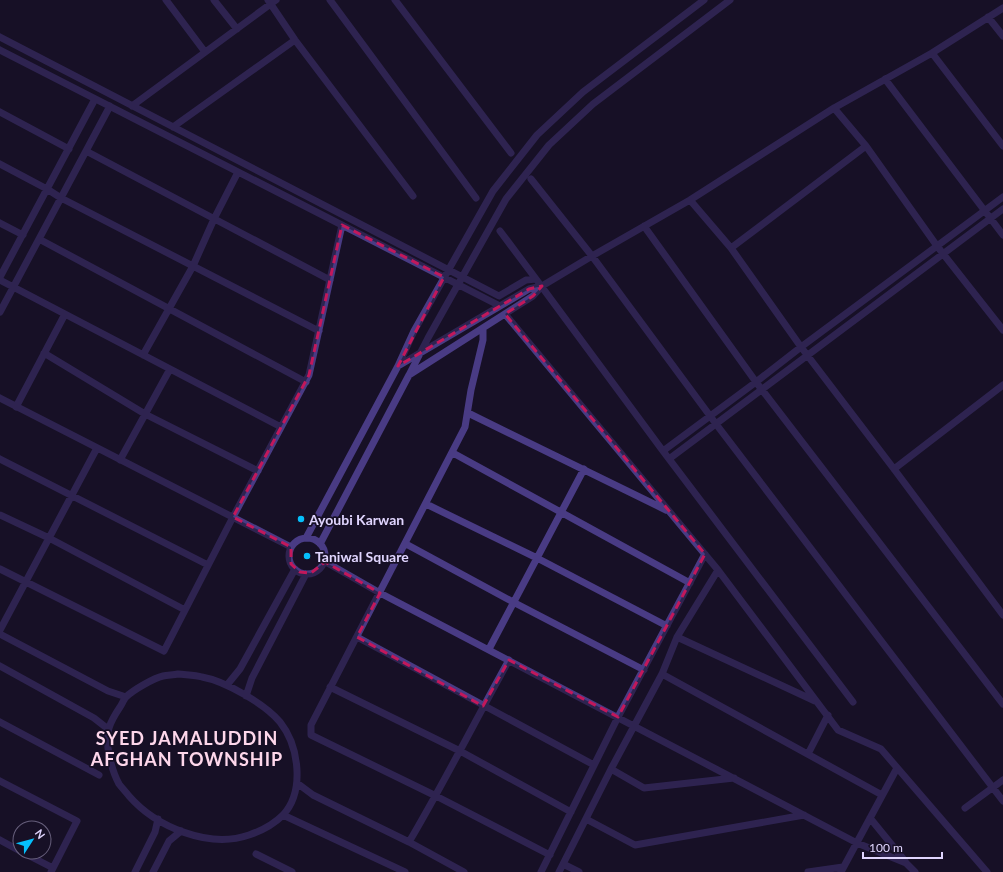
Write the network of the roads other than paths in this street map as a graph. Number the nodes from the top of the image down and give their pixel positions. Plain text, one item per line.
1 (166, 0) edge
2 (214, 0) edge
3 (330, 0) edge
4 (395, 0) edge
5 (704, 0) edge
6 (730, 0) edge
7 (272, 1) edge
8 (1003, 8) edge
9 (988, 17) junction
10 (236, 29) junction
11 (1003, 36) edge
12 (0, 37) edge
13 (295, 40) junction
14 (0, 50) edge
15 (205, 52) junction
16 (932, 53) junction
17 (885, 80) junction
18 (96, 99) junction
19 (110, 106) junction
20 (132, 106) junction
21 (834, 108) junction
22 (0, 112) edge
23 (173, 127) junction
24 (866, 146) junction
25 (1003, 146) edge
26 (69, 149) junction
27 (86, 151) junction
28 (511, 153) dead end
29 (0, 164) edge
30 (238, 172) junction
31 (531, 179) dead end
32 (47, 189) junction
33 (413, 196) dead end
34 (1003, 196) edge
35 (61, 198) junction
36 (476, 198) dead end
37 (690, 200) junction
38 (1003, 209) edge
39 (984, 210) junction
40 (990, 218) junction
41 (214, 219) junction
42 (0, 223) edge
43 (342, 225) junction
44 (644, 226) junction
45 (500, 231) dead end
46 (22, 235) junction
47 (1003, 235) edge
48 (39, 239) junction
49 (937, 246) junction
50 (731, 248) junction
51 (943, 254) junction
52 (592, 256) junction
53 (193, 266) junction
54 (448, 270) junction
55 (0, 277) edge
56 (444, 277) junction
57 (462, 277) junction
58 (536, 279) junction
59 (0, 280) edge
60 (330, 280) junction
61 (458, 284) junction
62 (542, 286) junction
63 (13, 288) junction
64 (500, 306) junction
65 (169, 308) junction
66 (0, 312) edge
67 (65, 314) junction
68 (505, 314) junction
69 (483, 328) junction
70 (319, 330) junction
71 (1003, 330) edge
72 (801, 348) junction
73 (44, 353) junction
74 (420, 354) junction
75 (143, 355) junction
76 (807, 356) junction
77 (398, 366) junction
78 (170, 369) junction
79 (409, 375) junction
80 (306, 382) junction
81 (756, 382) junction
82 (1003, 386) edge
83 (762, 390) junction
84 (0, 398) edge
85 (16, 407) junction
86 (468, 413) junction
87 (146, 414) junction
88 (710, 415) junction
89 (716, 424) junction
90 (282, 427) junction
91 (97, 448) junction
92 (663, 451) junction
93 (453, 453) junction
94 (0, 459) edge
95 (669, 459) junction
96 (120, 460) junction
97 (894, 469) junction
98 (584, 470) junction
99 (258, 471) junction
100 (72, 495) junction
101 (426, 504) junction
102 (669, 511) junction
103 (561, 513) junction
104 (0, 515) edge
105 (233, 517) junction
106 (49, 538) junction
107 (306, 538) junction
108 (320, 544) junction
109 (406, 544) junction
110 (291, 547) junction
111 (705, 554) junction
112 (537, 558) junction
113 (324, 561) junction
114 (208, 565) junction
115 (0, 569) edge
116 (295, 569) junction
117 (718, 570) junction
118 (306, 574) junction
119 (25, 582) junction
120 (690, 583) junction
121 (380, 593) junction
122 (513, 602) junction
123 (185, 610) junction
124 (1003, 615) edge
125 (667, 626) junction
126 (0, 630) edge
127 (0, 634) edge
128 (357, 637) junction
129 (677, 637) junction
130 (489, 649) junction
131 (509, 660) junction
132 (0, 666) edge
133 (644, 670) junction
134 (662, 674) junction
135 (227, 685) junction
136 (330, 687) junction
137 (246, 696) junction
138 (126, 697) junction
139 (817, 701) junction
140 (853, 702) dead end
141 (1003, 704) edge
142 (483, 706) junction
143 (828, 715) junction
144 (618, 717) junction
145 (0, 722) edge
146 (634, 725) junction
147 (108, 729) junction
148 (460, 751) junction
149 (808, 754) junction
150 (594, 765) junction
151 (897, 768) junction
152 (611, 769) junction
153 (99, 775) dead end
154 (734, 778) junction
155 (1003, 780) edge
156 (0, 781) edge
157 (297, 783) junction
158 (993, 787) junction
159 (882, 795) junction
160 (436, 796) junction
161 (1003, 801) edge
162 (965, 808) dead end
163 (571, 812) junction
164 (283, 815) junction
165 (804, 815) junction
166 (870, 818) junction
167 (158, 819) junction
168 (586, 819) junction
169 (181, 831) junction
170 (0, 840) edge
171 (409, 842) junction
172 (856, 843) junction
173 (12, 846) edge
174 (256, 854) dead end
175 (550, 855) junction
176 (36, 860) edge
177 (906, 863) junction
178 (563, 864) junction
179 (52, 870) edge
180 (842, 870) edge
181 (135, 872) edge
182 (153, 872) edge
183 (292, 872) edge
184 (405, 872) edge
185 (464, 872) edge
186 (541, 872) edge
187 (559, 872) edge
188 (579, 872) edge
189 (808, 872) edge
190 (915, 872) edge
191 (987, 872) edge

1 - 15 street
2 - 10 street
3 - 36 street
4 - 28 street
5 - 54 street
6 - 57 street
7 - 10 street
7 - 13 street
8 - 9 street
9 - 11 street
9 - 16 street
10 - 15 street
12 - 20 street
13 - 23 street
13 - 33 street
14 - 18 street
15 - 20 street
16 - 17 street
16 - 25 street
17 - 21 street
17 - 39 street
18 - 19 street
18 - 26 street
19 - 27 street
19 - 30 street
20 - 23 street
21 - 24 street
21 - 37 street
22 - 26 street
23 - 54 street
24 - 49 street
24 - 50 street
26 - 32 street
27 - 35 street
27 - 41 street
29 - 32 street
30 - 41 street
30 - 43 street
31 - 52 street
32 - 35 street
32 - 46 street
34 - 39 street
35 - 48 street
35 - 53 street
37 - 44 street
37 - 50 street
38 - 40 street
39 - 40 street
39 - 49 street
40 - 47 street
40 - 51 street
41 - 53 street
41 - 60 street
42 - 46 street
43 - 56 street
43 - 60 street
44 - 52 street
44 - 81 street
45 - 58 street
46 - 55 street
48 - 63 street
48 - 65 street
49 - 51 street
49 - 72 street
50 - 72 street
51 - 71 street
51 - 76 street
52 - 62 street
52 - 88 street
53 - 65 street
53 - 70 street
54 - 56 street
54 - 57 street
56 - 61 street
56 - 77 street
57 - 58 street
57 - 61 street
58 - 62 street
59 - 63 street
60 - 70 street
61 - 64 street
61 - 74 street
62 - 64 street
62 - 68 street
62 - 92 street
63 - 66 street
63 - 67 street
64 - 74 street
65 - 75 street
65 - 80 street
67 - 73 street
67 - 75 street
68 - 69 street
68 - 102 street
69 - 79 street
69 - 86 street
70 - 80 street
72 - 76 street
72 - 81 street
73 - 85 street
73 - 87 street
74 - 77 street
74 - 79 street
75 - 78 street
76 - 83 street
76 - 97 street
77 - 107 street
78 - 87 street
78 - 90 street
79 - 108 street
80 - 90 street
81 - 83 street
81 - 88 street
82 - 97 street
83 - 89 street
83 - 141 street
84 - 85 street
85 - 91 street
86 - 93 street
86 - 98 street
87 - 96 street
87 - 99 street
88 - 89 street
88 - 92 street
89 - 95 street
89 - 158 street
90 - 99 street
91 - 96 street
91 - 100 street
92 - 95 street
93 - 101 street
93 - 103 street
94 - 100 street
95 - 140 street
96 - 105 street
97 - 124 street
98 - 102 street
98 - 103 street
99 - 105 street
100 - 106 street
100 - 114 street
101 - 109 street
101 - 112 street
102 - 111 street
103 - 112 street
103 - 120 street
104 - 106 street
105 - 110 street
105 - 114 street
106 - 119 street
106 - 123 street
107 - 108 street
107 - 110 street
108 - 113 street
109 - 121 street
109 - 122 street
110 - 116 street
111 - 117 street
111 - 120 street
112 - 122 street
112 - 125 street
113 - 118 street
113 - 121 street
114 - 123 street
115 - 119 street
116 - 118 street
116 - 135 street
117 - 129 street
117 - 139 street
118 - 137 street
119 - 123 street
119 - 126 street
120 - 125 street
121 - 128 street
121 - 130 street
122 - 130 street
122 - 133 street
125 - 133 street
127 - 138 street
128 - 136 street
128 - 142 street
129 - 134 street
129 - 139 street
130 - 131 street
131 - 142 street
131 - 144 street
132 - 147 street
133 - 144 street
134 - 146 street
134 - 149 street
135 - 137 street
135 - 138 street
136 - 148 street
136 - 160 street
137 - 157 street
138 - 147 street
139 - 143 street
142 - 148 street
142 - 150 street
143 - 149 street
143 - 151 street
144 - 146 street
144 - 150 street
145 - 153 street
146 - 152 street
146 - 154 street
147 - 167 street
148 - 160 street
148 - 163 street
149 - 159 street
150 - 163 street
151 - 159 street
151 - 191 street
152 - 154 street
152 - 168 street
154 - 165 street
155 - 158 street
156 - 179 street
157 - 164 street
157 - 171 street
158 - 161 street
158 - 162 street
159 - 166 street
160 - 171 street
160 - 175 street
163 - 175 street
164 - 169 street
164 - 184 street
165 - 168 street
165 - 172 street
166 - 172 street
166 - 177 street
167 - 169 street
167 - 181 street
168 - 178 street
169 - 182 street
170 - 173 street
171 - 185 street
172 - 177 street
172 - 180 street
174 - 183 street
175 - 186 street
176 - 179 street
177 - 190 street
178 - 187 street
178 - 188 street
180 - 189 street

